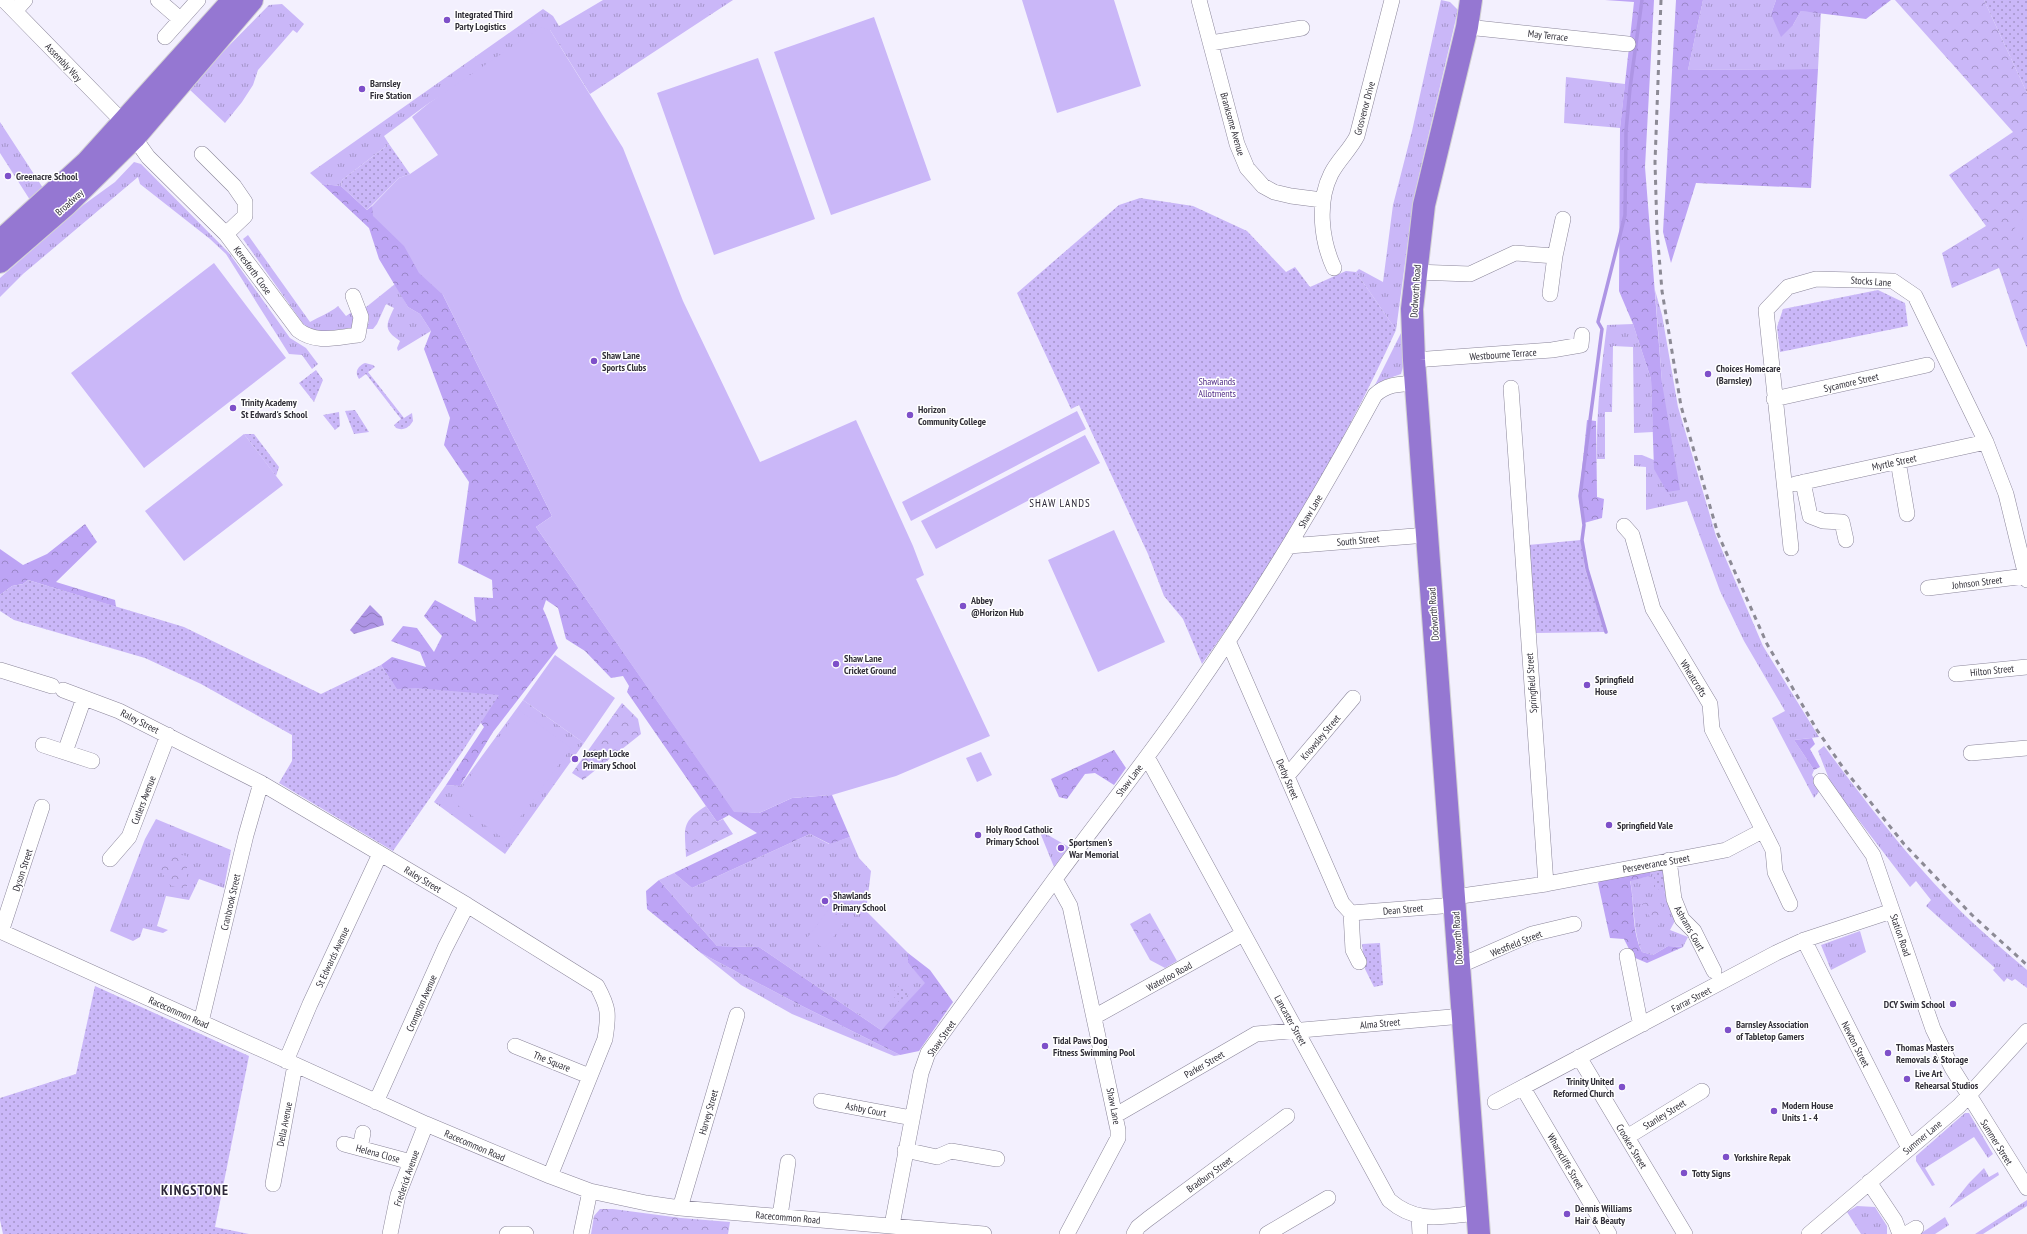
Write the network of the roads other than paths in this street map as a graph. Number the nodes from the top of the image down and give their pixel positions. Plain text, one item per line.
1 (4, 0) edge
2 (158, 0) edge
3 (198, 0) edge
4 (233, 0) edge
5 (252, 0) edge
6 (1199, 0) edge
7 (1392, 0) edge
8 (1471, 0) edge
9 (20, 5) edge
10 (180, 19) junction
11 (1467, 27) junction
12 (1295, 34) dead end
13 (165, 37) dead end
14 (1211, 43) junction
15 (1628, 44) dead end
16 (129, 130) junction
17 (202, 154) dead end
18 (1322, 200) junction
19 (1563, 219) dead end
20 (226, 234) junction
21 (0, 241) edge
22 (1555, 256) junction
23 (1327, 261) dead end
24 (0, 262) edge
25 (1415, 272) junction
26 (1550, 294) dead end
27 (353, 296) dead end
28 (1582, 334) dead end
29 (1414, 360) junction
30 (1927, 365) dead end
31 (1416, 383) junction
32 (1511, 388) dead end
33 (1774, 399) junction
34 (1986, 442) junction
35 (1898, 461) junction
36 (1907, 514) dead end
37 (1624, 526) dead end
38 (1427, 535) junction
39 (1846, 540) dead end
40 (1289, 546) junction
41 (1791, 548) dead end
42 (2027, 578) edge
43 (1928, 588) dead end
44 (1228, 641) junction
45 (2027, 667) edge
46 (0, 670) edge
47 (1956, 674) dead end
48 (84, 698) junction
49 (1353, 698) dead end
50 (168, 735) junction
51 (43, 745) dead end
52 (2027, 748) edge
53 (65, 752) junction
54 (1971, 753) dead end
55 (1147, 757) junction
56 (92, 761) dead end
57 (1286, 776) junction
58 (1821, 781) dead end
59 (261, 783) junction
60 (42, 808) dead end
61 (1762, 832) junction
62 (380, 854) junction
63 (110, 859) dead end
64 (1669, 860) junction
65 (1055, 879) junction
66 (1546, 884) junction
67 (1454, 901) junction
68 (1790, 904) dead end
69 (467, 905) junction
70 (1892, 910) junction
71 (1351, 913) junction
72 (1574, 924) dead end
73 (0, 932) edge
74 (1243, 934) junction
75 (1804, 940) junction
76 (1359, 962) dead end
77 (1632, 964) dead end
78 (1459, 966) junction
79 (1714, 971) dead end
80 (737, 1015) dead end
81 (1463, 1016) junction
82 (1094, 1017) junction
83 (202, 1022) junction
84 (1643, 1024) junction
85 (1297, 1030) junction
86 (2026, 1035) edge
87 (516, 1046) dead end
88 (1579, 1057) junction
89 (291, 1063) junction
90 (589, 1076) junction
91 (1523, 1088) junction
92 (1702, 1091) dead end
93 (1968, 1096) junction
94 (820, 1100) dead end
95 (376, 1102) junction
96 (1495, 1102) dead end
97 (1116, 1115) junction
98 (1287, 1116) dead end
99 (912, 1118) junction
100 (426, 1124) junction
101 (363, 1133) dead end
102 (1627, 1137) junction
103 (344, 1144) dead end
104 (360, 1148) junction
105 (1909, 1148) junction
106 (905, 1150) junction
107 (997, 1159) dead end
108 (411, 1162) junction
109 (788, 1162) dead end
110 (550, 1176) junction
111 (1869, 1182) junction
112 (273, 1184) dead end
113 (2026, 1188) edge
114 (590, 1192) junction
115 (1328, 1198) dead end
116 (680, 1208) junction
117 (780, 1216) junction
118 (1419, 1216) junction
119 (1479, 1224) edge
120 (892, 1225) junction
121 (867, 1229) edge
122 (390, 1234) edge
123 (507, 1234) edge
124 (526, 1234) edge
125 (581, 1234) edge
126 (984, 1234) edge
127 (1067, 1234) edge
128 (1134, 1234) edge
129 (1266, 1234) edge
130 (1420, 1234) edge
131 (1609, 1234) edge
132 (1685, 1234) edge
133 (1809, 1234) edge
134 (1900, 1234) edge

1 - 9 street, Assembly Way
2 - 10 street
3 - 10 street
4 - 16 highway, Broadway
5 - 16 highway, Broadway
6 - 14 street, Branksome Avenue
7 - 18 street, Grosvenor Drive
8 - 11 highway, Dodworth Road
9 - 16 street, Assembly Way
10 - 13 street
11 - 15 street, May Terrace
11 - 25 highway, Dodworth Road
12 - 14 street
14 - 18 street, Branksome Avenue
16 - 20 street, Keresforth Close
16 - 21 highway, Broadway
16 - 24 highway, Broadway
17 - 20 street
18 - 23 street, Grosvenor Drive
19 - 22 street
20 - 27 street, Keresforth Close
22 - 25 street
22 - 26 street
25 - 29 highway, Dodworth Road
28 - 29 street, Westbourne Terrace
29 - 31 highway, Dodworth Road
30 - 33 street, Sycamore Street
31 - 38 highway, Dodworth Road
31 - 40 street, Shaw Lane
32 - 66 street, Springfield Street
33 - 34 street, Stocks Lane
33 - 41 street, Stocks Lane
34 - 35 street, Myrtle Street
34 - 42 street, Stocks Lane
35 - 36 street
35 - 39 street, Myrtle Street
37 - 61 street, Wheatcrofts
38 - 40 street, South Street
38 - 67 highway, Dodworth Road
40 - 44 street, Shaw Lane
42 - 43 street, Johnson Street
44 - 55 street, Shaw Lane
44 - 57 street, Derby Street
45 - 47 street, Hilton Street
46 - 48 street, Raley Street
48 - 50 street, Raley Street
48 - 53 street
49 - 57 street, Knowsley Street
50 - 59 street, Raley Street
50 - 63 street, Cutlers Avenue
51 - 53 street
52 - 54 street
53 - 56 street
55 - 65 street, Shaw Lane
55 - 74 street, Lancaster Street
57 - 71 street, Derby Street
58 - 70 street, Station Road
59 - 62 street, Raley Street
59 - 83 street, Cranbrook Street
60 - 73 street, Dyson Street
61 - 64 street, Perseverance Street
61 - 68 street, Wheatcrofts
62 - 69 street, Raley Street
62 - 89 street, St Edwards Avenue
64 - 66 street, Perseverance Street
64 - 79 street, Ashrams Court
65 - 82 street, Shaw Lane
65 - 99 street, Shaw Street
66 - 67 street
67 - 71 street, Dean Street
67 - 78 highway, Dodworth Road
69 - 90 street, Raley Street
69 - 95 street, Crompton Avenue
70 - 75 street, Farrar Street
70 - 93 street, Station Road
71 - 76 street
72 - 78 street, Westfield Street
73 - 83 street, Racecommon Road
74 - 82 street, Waterloo Road
74 - 85 street, Lancaster Street
75 - 84 street, Farrar Street
75 - 105 street, Newton Street
77 - 84 street
78 - 81 highway, Dodworth Road
80 - 116 street, Harvey Street
81 - 85 street, Alma Street
81 - 119 highway, Dodworth Road
82 - 97 street, Shaw Lane
83 - 89 street, Racecommon Road
84 - 88 street, Farrar Street
85 - 97 street, Parker Street
85 - 118 street, Lancaster Street
86 - 93 street, Summer Lane
87 - 90 street, The Square
88 - 91 street, Farrar Street
88 - 102 street, Crookes Street
89 - 95 street, Racecommon Road
89 - 112 street, Della Avenue
90 - 110 street, Raley Street
91 - 96 street, Farrar Street
91 - 131 street, Wharncliffe Street
92 - 102 street, Stanley Street
93 - 105 street, Summer Lane
93 - 113 street, Summer Street
94 - 99 street, Ashby Court
95 - 100 street, Racecommon Road
97 - 127 street, Shaw Lane
98 - 128 street, Bradbury Street
99 - 106 street, Shaw Street
100 - 108 street, Frederick Avenue
100 - 110 street, Racecommon Road
101 - 104 street
102 - 132 street, Crookes Street
103 - 104 street, Helena Close
104 - 108 street, Helena Close
105 - 111 street, Summer Lane
106 - 107 street
106 - 120 street, Shaw Street
108 - 122 street, Frederick Avenue
109 - 117 street
110 - 114 street, Racecommon Road
111 - 133 street, Summer Lane
111 - 134 street
114 - 116 street, Racecommon Road
114 - 125 street
115 - 129 street
116 - 117 street, Racecommon Road
117 - 121 street, Racecommon Road
118 - 119 street, Lancaster Street
118 - 130 street
120 - 121 street, Racecommon Road
120 - 126 street, Racecommon Road
123 - 124 street

